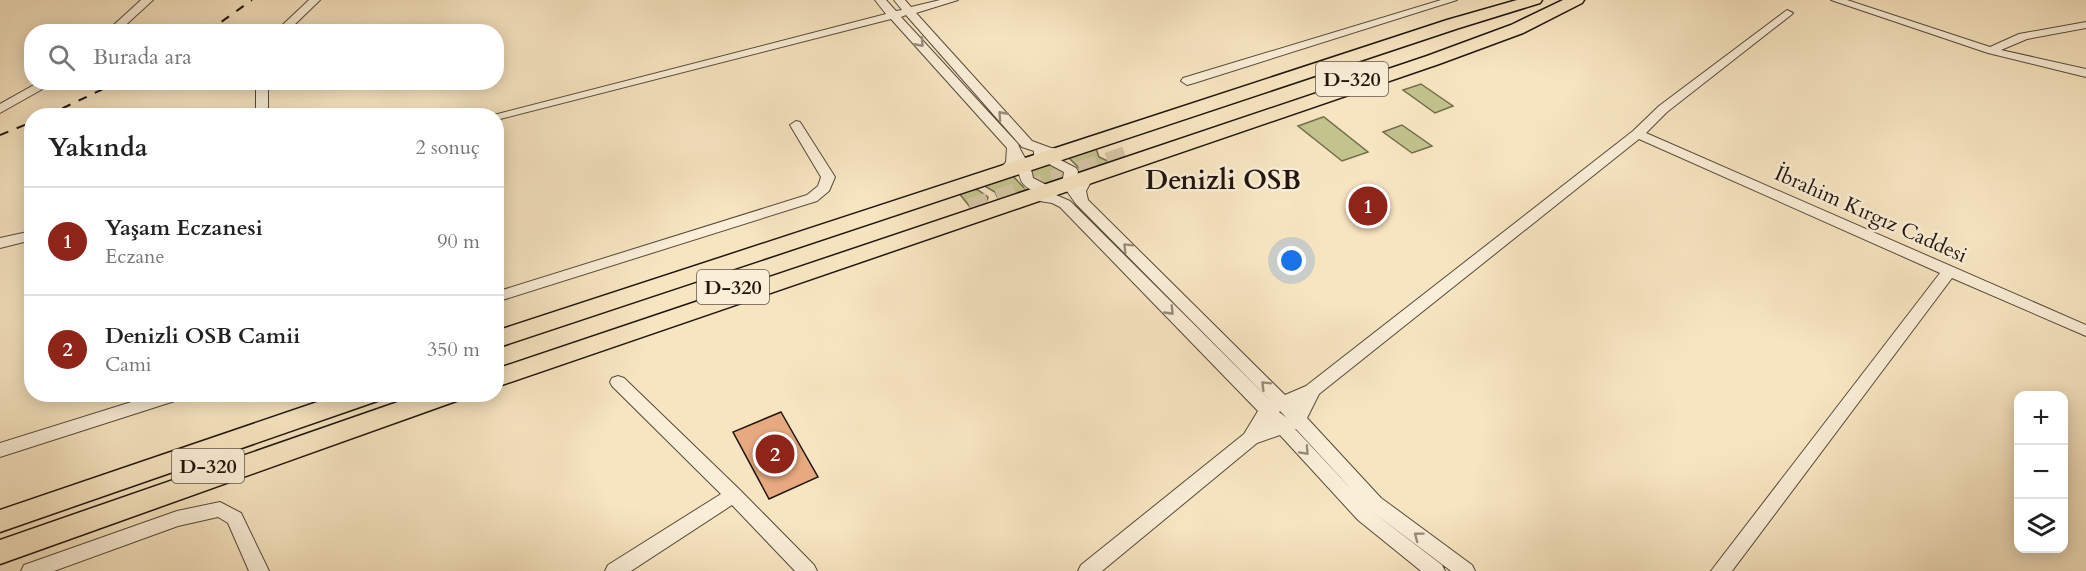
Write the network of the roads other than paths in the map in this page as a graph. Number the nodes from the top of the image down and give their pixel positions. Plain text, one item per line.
1 (148, 0) edge
2 (315, 0) edge
3 (880, 0) edge
4 (899, 0) edge
5 (953, 0) edge
6 (1452, 0) edge
7 (1534, 0) edge
8 (1544, 0) edge
9 (1574, 0) edge
10 (1836, 0) edge
11 (1852, 0) edge
12 (909, 11) junction
13 (1787, 13) dead end
14 (894, 15) junction
15 (120, 24) edge
16 (289, 24) edge
17 (2086, 25) edge
18 (1994, 49) junction
19 (2086, 66) edge
20 (2086, 73) edge
21 (1187, 81) dead end
22 (34, 90) edge
23 (261, 90) edge
24 (262, 108) edge
25 (0, 109) edge
26 (504, 114) edge
27 (796, 125) dead end
28 (1638, 134) junction
29 (1027, 144) junction
30 (1013, 147) junction
31 (1125, 149) junction
32 (1067, 152) junction
33 (1046, 159) junction
34 (1025, 166) junction
35 (1003, 173) junction
36 (1075, 191) junction
37 (1040, 193) junction
38 (969, 201) junction
39 (24, 237) edge
40 (0, 243) edge
41 (1949, 272) junction
42 (504, 294) edge
43 (2086, 331) edge
44 (504, 338) edge
45 (504, 349) edge
46 (504, 365) edge
47 (504, 375) edge
48 (618, 382) dead end
49 (1312, 390) junction
50 (153, 402) edge
51 (314, 402) edge
52 (348, 402) edge
53 (393, 402) edge
54 (427, 402) edge
55 (1274, 406) junction
56 (1290, 424) junction
57 (1250, 439) junction
58 (0, 450) edge
59 (734, 495) junction
60 (0, 509) edge
61 (0, 522) edge
62 (0, 539) edge
63 (0, 552) edge
64 (31, 571) edge
65 (259, 571) edge
66 (615, 571) edge
67 (807, 571) edge
68 (1088, 571) edge
69 (1435, 571) edge
70 (1465, 571) edge
71 (1721, 571) edge

1 - 15 street
2 - 16 street
3 - 14 street
4 - 12 street
5 - 12 street
6 - 21 street
7 - 31 highway
8 - 31 highway, D-320
9 - 31 highway
10 - 18 street
11 - 18 street
12 - 14 street
29 -> 12 street
13 - 28 street
14 - 26 street
14 -> 30 street
17 - 18 street
18 - 19 street
18 - 20 street
22 - 25 street
23 - 24 street
27 - 42 street
28 - 41 street, İbrahim Kırgız Caddesi
28 - 49 street
29 - 32 street
29 - 33 street
30 - 34 street
30 - 35 street
31 - 32 highway
31 - 36 highway
32 - 33 highway
33 - 34 highway
33 - 36 street
34 - 35 highway
34 - 37 street
35 - 38 highway
36 - 37 highway
36 - 55 street
37 - 38 highway
38 - 44 highway
38 - 45 highway, D-320
38 - 46 highway, D-320
38 - 47 highway
39 - 40 street
41 - 43 street, İbrahim Kırgız Caddesi
41 - 71 street
48 - 59 street
49 - 55 street
49 - 56 street
50 - 58 street
51 - 60 highway
52 - 61 highway, D-320
53 - 62 highway, D-320
54 - 63 highway
55 - 56 street
55 - 57 street
56 - 57 street
56 -> 69 street
70 -> 56 street
57 - 68 street
59 - 66 street
59 - 67 street
64 - 65 street

